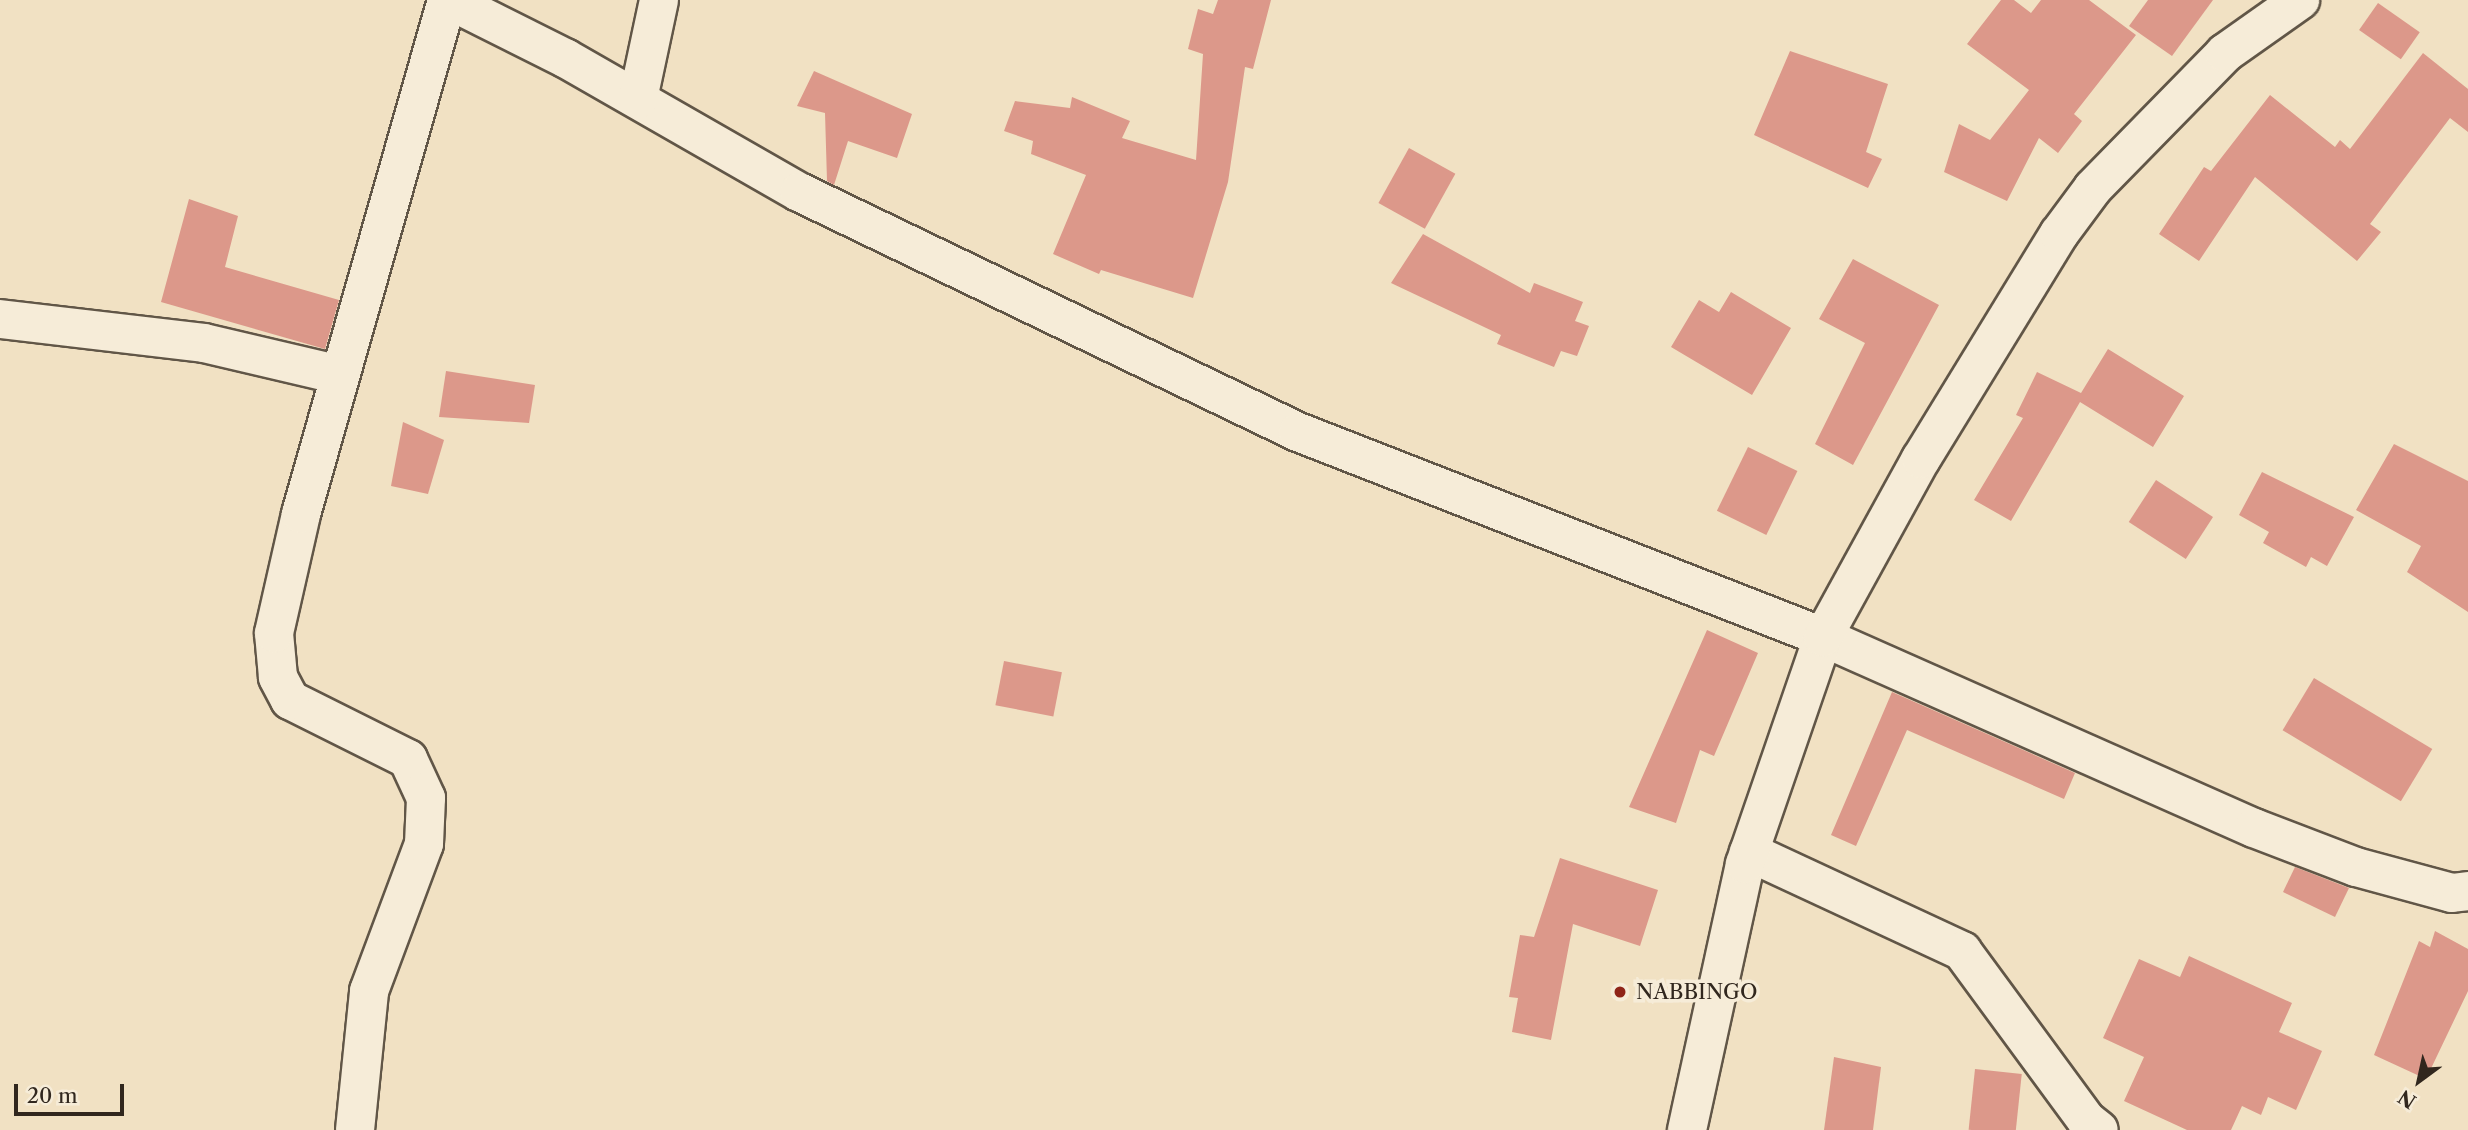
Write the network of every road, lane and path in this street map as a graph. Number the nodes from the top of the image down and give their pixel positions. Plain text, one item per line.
1 (448, 0) edge
2 (659, 0) edge
3 (2301, 0) edge
4 (638, 99) junction
5 (0, 319) edge
6 (340, 375) junction
7 (1823, 637) junction
8 (1749, 852) junction
9 (2468, 891) edge
10 (355, 1130) edge
11 (1686, 1130) edge
12 (2099, 1130) edge

1 - 4 street
1 - 6 street
2 - 4 street
3 - 7 street
4 - 7 street
5 - 6 street
6 - 10 street
7 - 8 street
7 - 9 street
8 - 11 street
8 - 12 street

